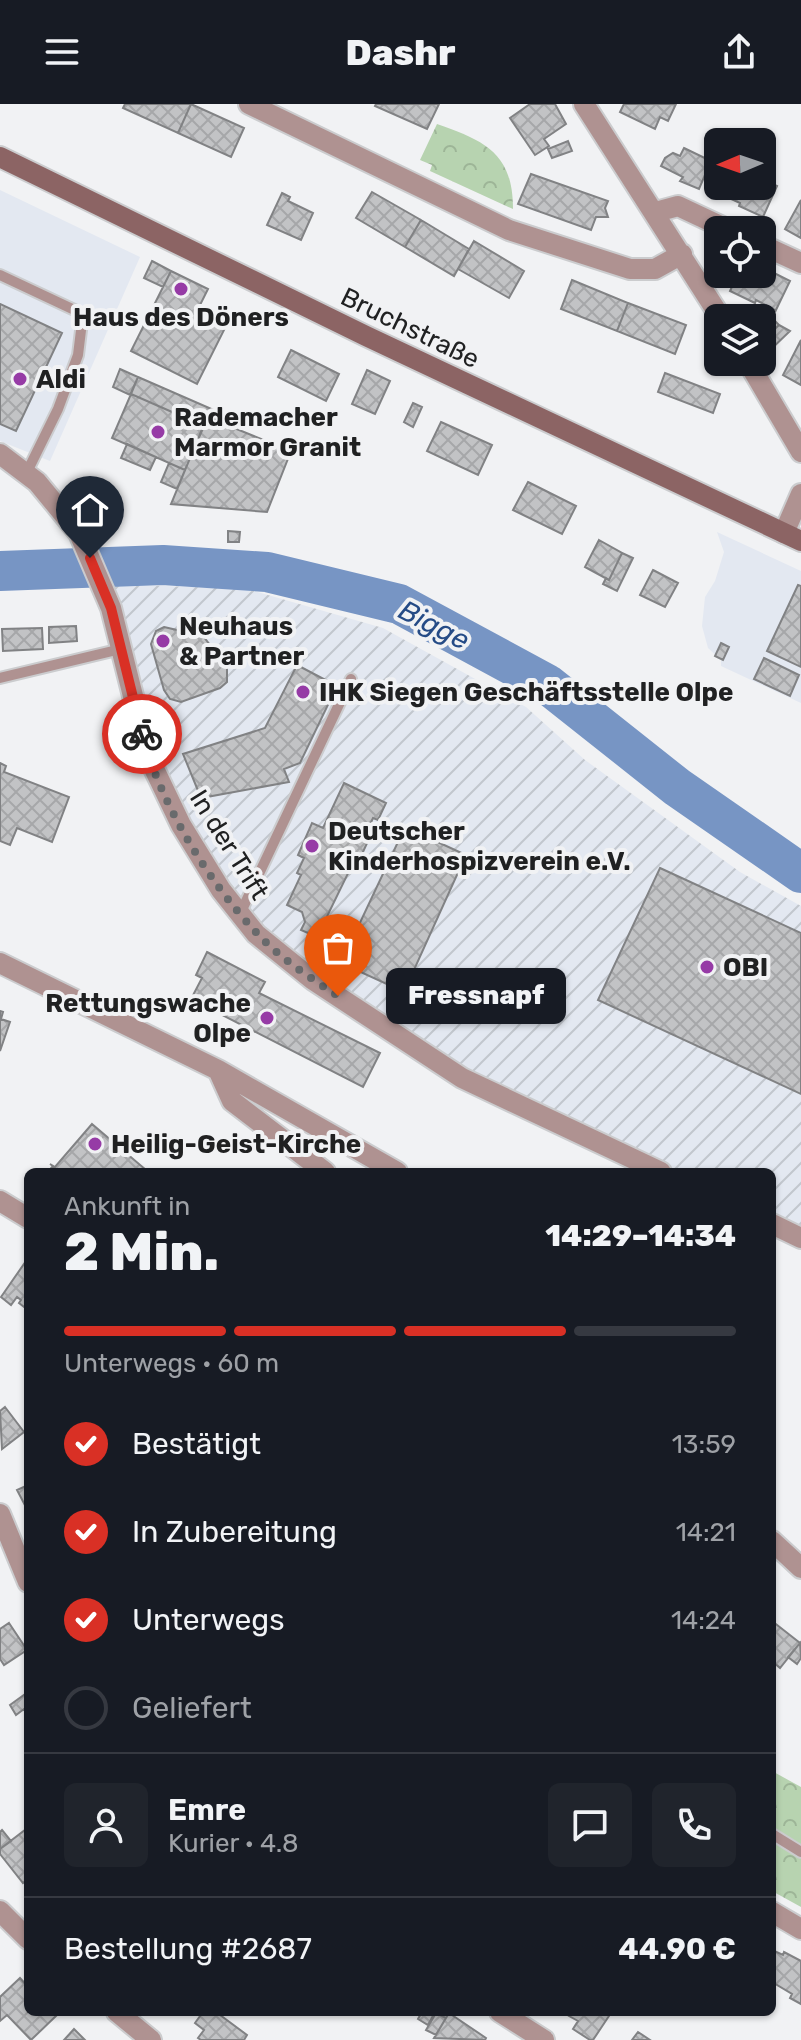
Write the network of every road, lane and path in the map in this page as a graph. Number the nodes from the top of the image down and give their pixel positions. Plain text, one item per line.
1 (249, 104) edge
2 (584, 104) edge
3 (0, 157) edge
4 (656, 212) junction
5 (704, 218) edge
6 (776, 251) edge
7 (682, 254) junction
8 (801, 263) edge
9 (0, 275) edge
10 (712, 304) edge
11 (756, 376) edge
12 (801, 452) edge
13 (0, 454) edge
14 (26, 474) junction
15 (801, 494) edge
16 (793, 537) edge
17 (121, 649) junction
18 (0, 678) edge
19 (351, 679) dead end
20 (240, 914) junction
21 (0, 963) edge
22 (218, 1070) junction
23 (320, 1168) edge
24 (390, 1168) edge
25 (653, 1168) edge
26 (0, 1201) edge
27 (24, 1216) edge
28 (776, 1226) edge
29 (801, 1238) edge
30 (0, 1514) edge
31 (776, 1545) edge
32 (801, 1568) edge
33 (24, 1572) edge
34 (776, 1836) edge
35 (801, 1852) edge
36 (0, 1911) edge
37 (776, 1914) edge
38 (801, 1929) edge
39 (24, 1935) edge
40 (122, 2016) edge
41 (506, 2016) edge
42 (151, 2040) edge
43 (544, 2040) edge

1 - 7 street
2 - 4 street
3 - 16 main road, Bruchstraße
4 - 5 street
4 - 7 street
6 - 8 street
7 - 10 street
9 - 14 lane
11 - 12 street
13 - 14 street, In der Trift
14 - 17 street, In der Trift
15 - 16 street
17 - 18 lane
17 - 20 street, In der Trift
19 - 20 lane
20 - 25 street, In der Trift
21 - 22 street
22 - 23 street
22 - 24 street
26 - 27 street
28 - 29 street
30 - 33 street
31 - 32 street
34 - 35 lane
36 - 39 street
37 - 38 street
40 - 42 street
41 - 43 street

